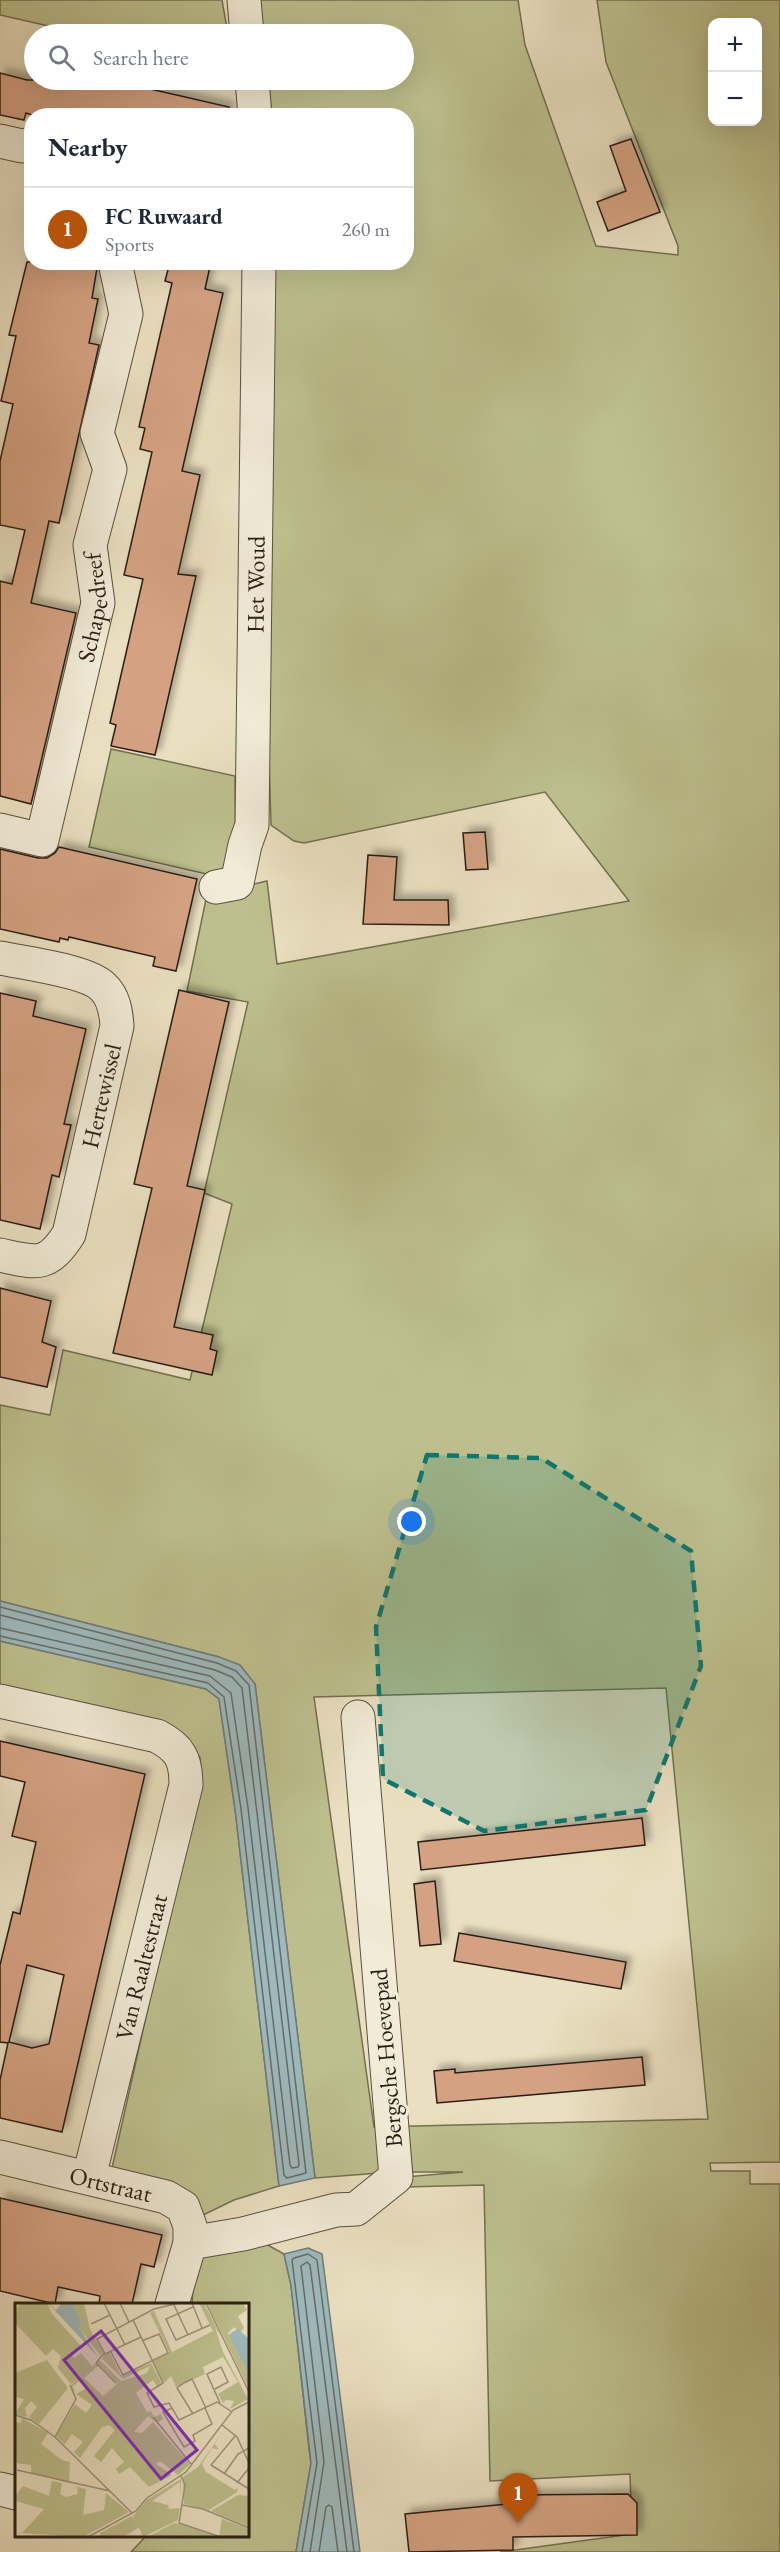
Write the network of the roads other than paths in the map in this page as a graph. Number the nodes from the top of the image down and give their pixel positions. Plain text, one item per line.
1 (244, 0) edge
2 (246, 24) edge
3 (253, 90) edge
4 (254, 108) edge
5 (0, 141) edge
6 (24, 146) edge
7 (117, 270) edge
8 (259, 270) edge
9 (0, 830) edge
10 (216, 887) dead end
11 (0, 958) edge
12 (0, 1255) edge
13 (0, 1701) edge
14 (358, 1717) dead end
15 (0, 2157) edge
16 (88, 2177) junction
17 (189, 2243) junction
18 (172, 2303) edge
19 (0, 2489) edge
20 (15, 2493) edge

1 - 2 street
3 - 4 street
5 - 6 street
7 - 9 street, Schapedreef
8 - 10 street, Het Woud
11 - 12 street, Hertewissel
13 - 16 street, Van Raaltestraat
14 - 17 street, Bergsche Hoevepad
15 - 16 street, Ortstraat
16 - 17 street, Ortstraat
17 - 18 street
19 - 20 street

